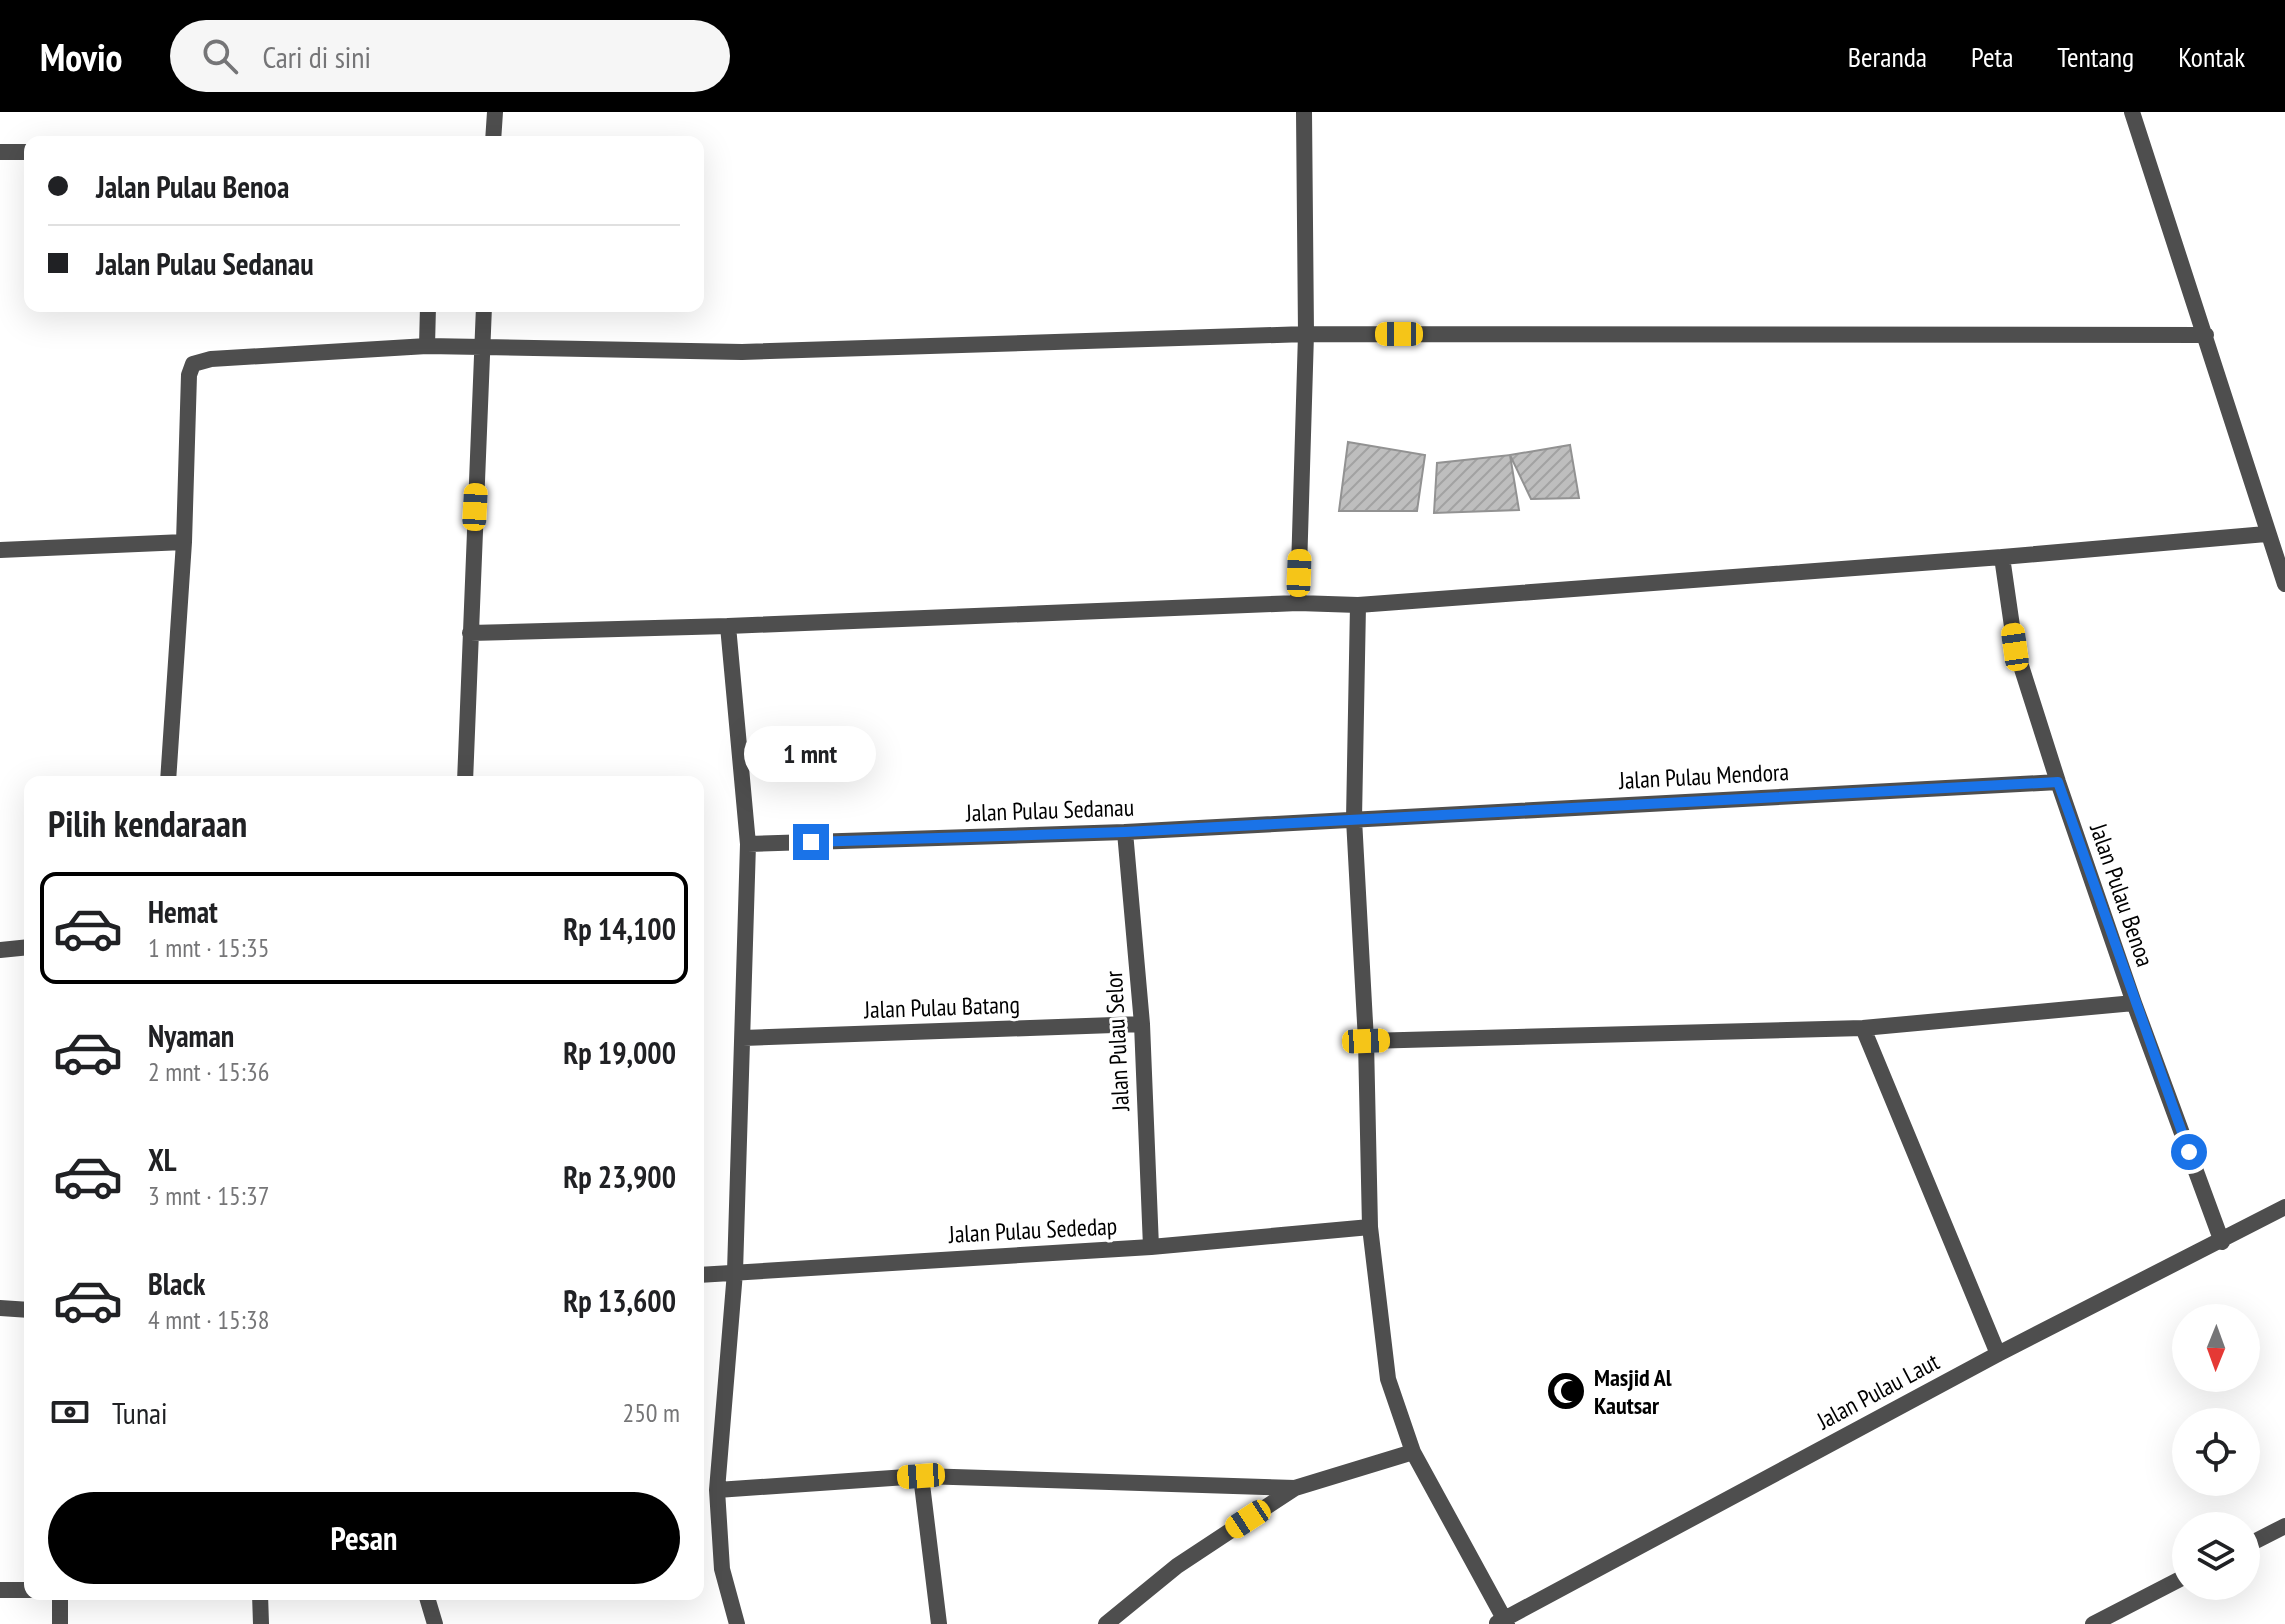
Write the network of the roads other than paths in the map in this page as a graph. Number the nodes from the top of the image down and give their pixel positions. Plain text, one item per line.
1 (495, 112) edge
2 (1304, 112) edge
3 (2132, 112) edge
4 (493, 136) edge
5 (0, 152) edge
6 (24, 152) edge
7 (428, 312) edge
8 (484, 312) edge
9 (1306, 334) junction
10 (2206, 335) junction
11 (427, 346) junction
12 (482, 349) junction
13 (2266, 534) junction
14 (184, 542) junction
15 (0, 550) edge
16 (2002, 557) junction
17 (2285, 584) edge
18 (1298, 603) junction
19 (1358, 605) junction
20 (728, 626) junction
21 (470, 633) junction
22 (168, 776) edge
23 (465, 776) edge
24 (2058, 782) junction
25 (1354, 819) junction
26 (1125, 832) junction
27 (748, 844) junction
28 (24, 948) edge
29 (0, 950) edge
30 (2134, 1003) junction
31 (1142, 1024) junction
32 (1863, 1028) junction
33 (743, 1038) junction
34 (1366, 1041) junction
35 (2285, 1207) edge
36 (1370, 1227) junction
37 (2222, 1242) junction
38 (1151, 1247) junction
39 (735, 1272) junction
40 (704, 1275) edge
41 (0, 1308) edge
42 (24, 1310) edge
43 (1998, 1354) junction
44 (1413, 1452) junction
45 (921, 1476) junction
46 (1295, 1488) junction
47 (717, 1490) junction
48 (2285, 1526) edge
49 (2260, 1539) edge
50 (2172, 1583) edge
51 (0, 1590) edge
52 (24, 1590) edge
53 (60, 1600) edge
54 (260, 1600) edge
55 (428, 1600) edge
56 (1503, 1622) edge
57 (60, 1624) edge
58 (261, 1624) edge
59 (435, 1624) edge
60 (737, 1624) edge
61 (939, 1624) edge
62 (1106, 1624) edge
63 (2093, 1624) edge

1 - 4 street
2 - 9 street
3 - 10 street
5 - 6 street
7 - 11 street
8 - 12 street
9 - 10 street
9 - 12 street
9 - 18 street
10 - 13 street
11 - 12 street
11 - 14 street
12 - 21 street
13 - 16 street
13 - 17 street
14 - 15 street
14 - 22 street
16 - 19 street
16 - 24 street, Jalan Pulau Benoa
18 - 19 street
18 - 20 street
19 - 25 street
20 - 21 street
20 - 27 street
21 - 23 street
24 - 25 street, Jalan Pulau Mendora
24 - 30 street, Jalan Pulau Benoa
25 - 26 street, Jalan Pulau Sedanau
25 - 34 street
26 - 27 street, Jalan Pulau Sedanau
26 - 31 street, Jalan Pulau Selor
27 - 33 street
28 - 29 street
30 - 32 street
30 - 37 street, Jalan Pulau Benoa
31 - 33 street, Jalan Pulau Batang
31 - 38 street, Jalan Pulau Selor
32 - 34 street
32 - 43 street
33 - 39 street
34 - 36 street
35 - 37 street, Jalan Pulau Laut
36 - 38 street, Jalan Pulau Sededap
36 - 44 street
37 - 43 street, Jalan Pulau Laut
38 - 39 street, Jalan Pulau Sededap
39 - 40 street, Jalan Pulau Sededap
39 - 47 street
41 - 42 street
43 - 56 street, Jalan Pulau Laut
44 - 46 street
44 - 56 street
45 - 46 street
45 - 47 street
45 - 61 street
46 - 62 street
47 - 60 street
48 - 49 street
50 - 63 street
51 - 52 street
53 - 57 street
54 - 58 street
55 - 59 street

